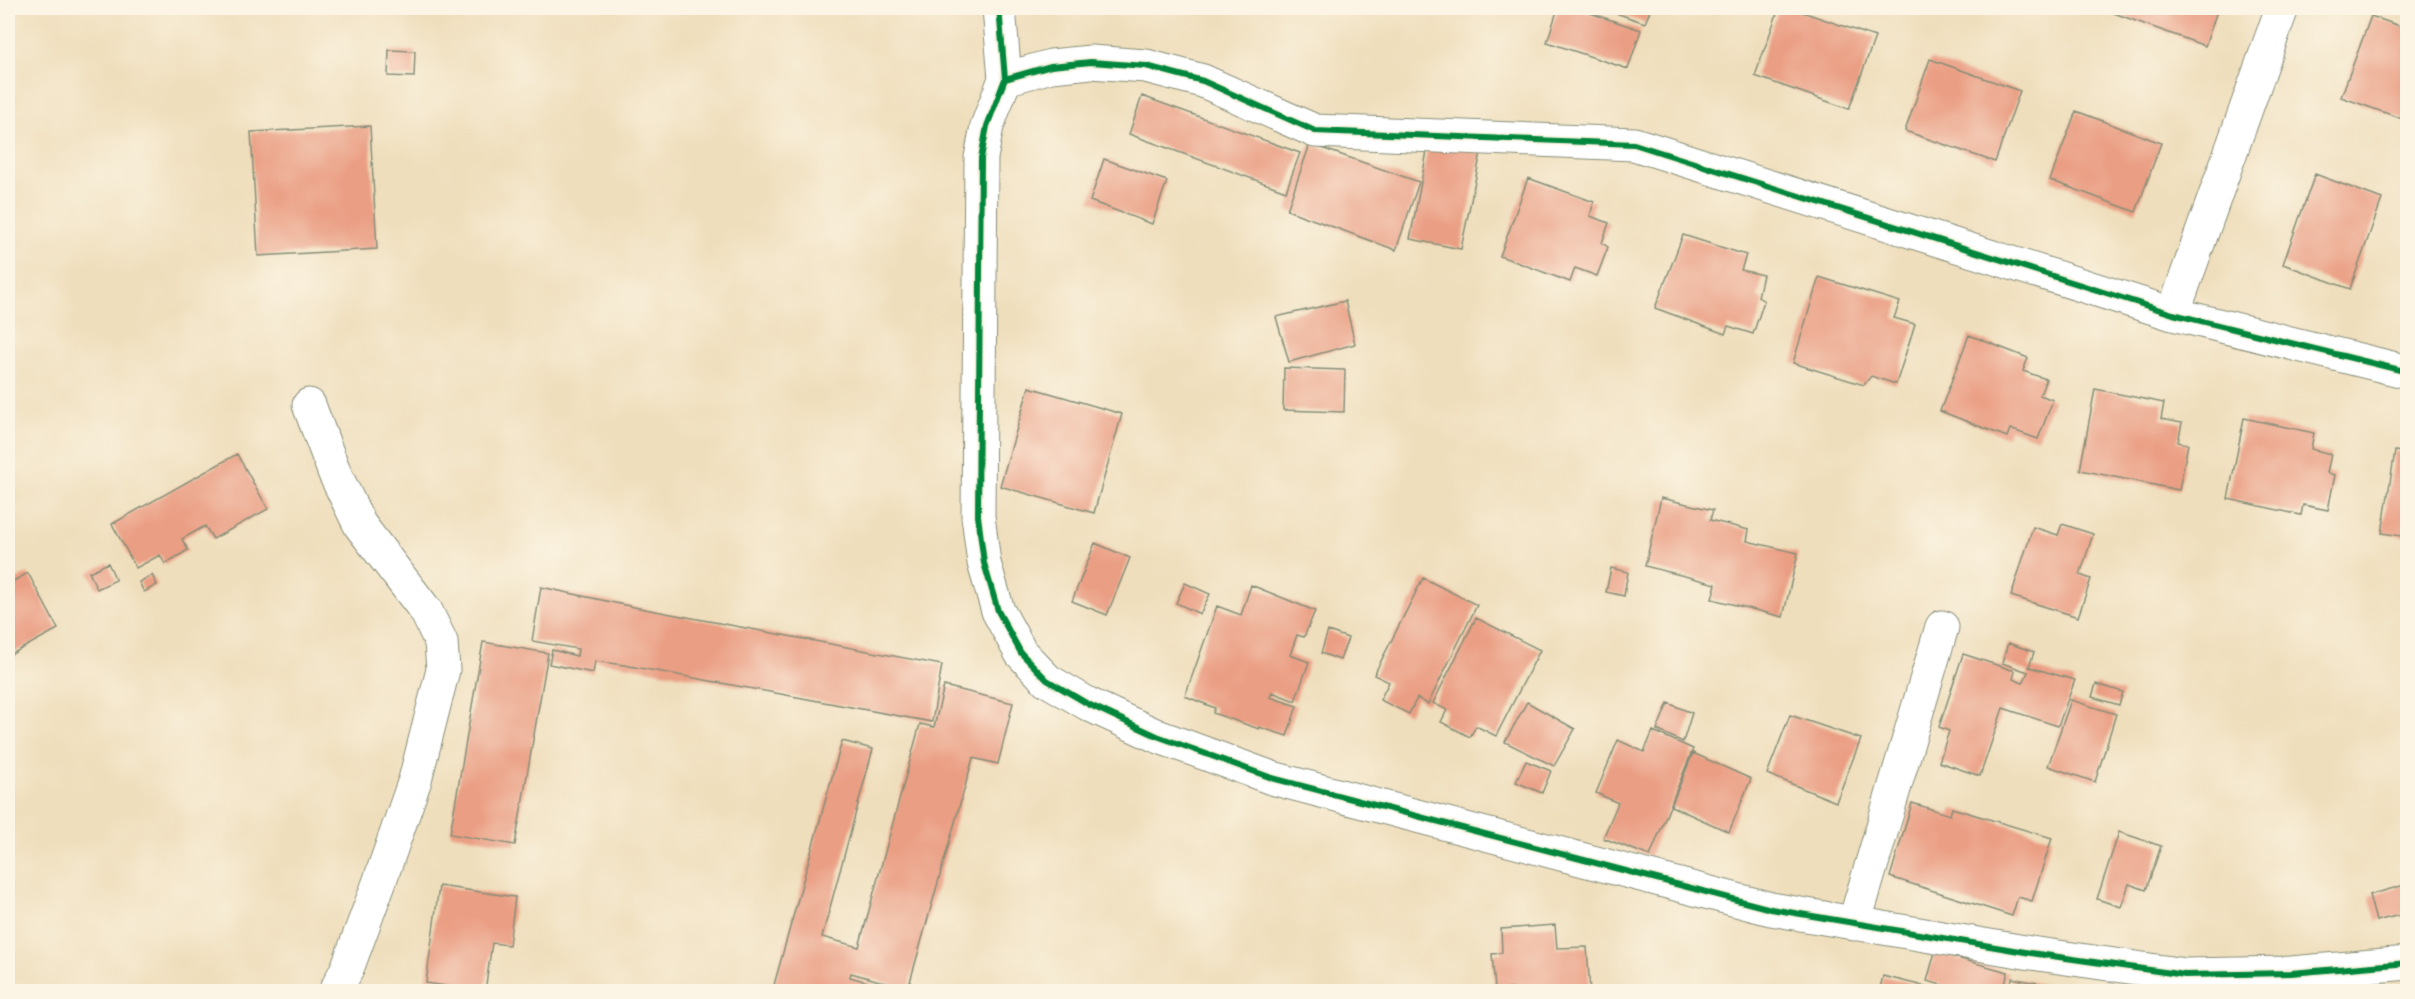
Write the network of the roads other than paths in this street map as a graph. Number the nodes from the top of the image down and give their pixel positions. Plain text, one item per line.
1 (999, 8) edge
2 (2282, 8) edge
3 (1005, 79) junction
4 (2173, 314) junction
5 (2408, 372) edge
6 (309, 405) dead end
7 (1942, 627) dead end
8 (1854, 924) junction
9 (2408, 963) edge
10 (336, 992) edge

1 - 3 street
2 - 4 street
3 - 4 street
3 - 8 street
4 - 5 street
6 - 10 street
7 - 8 street
8 - 9 street

